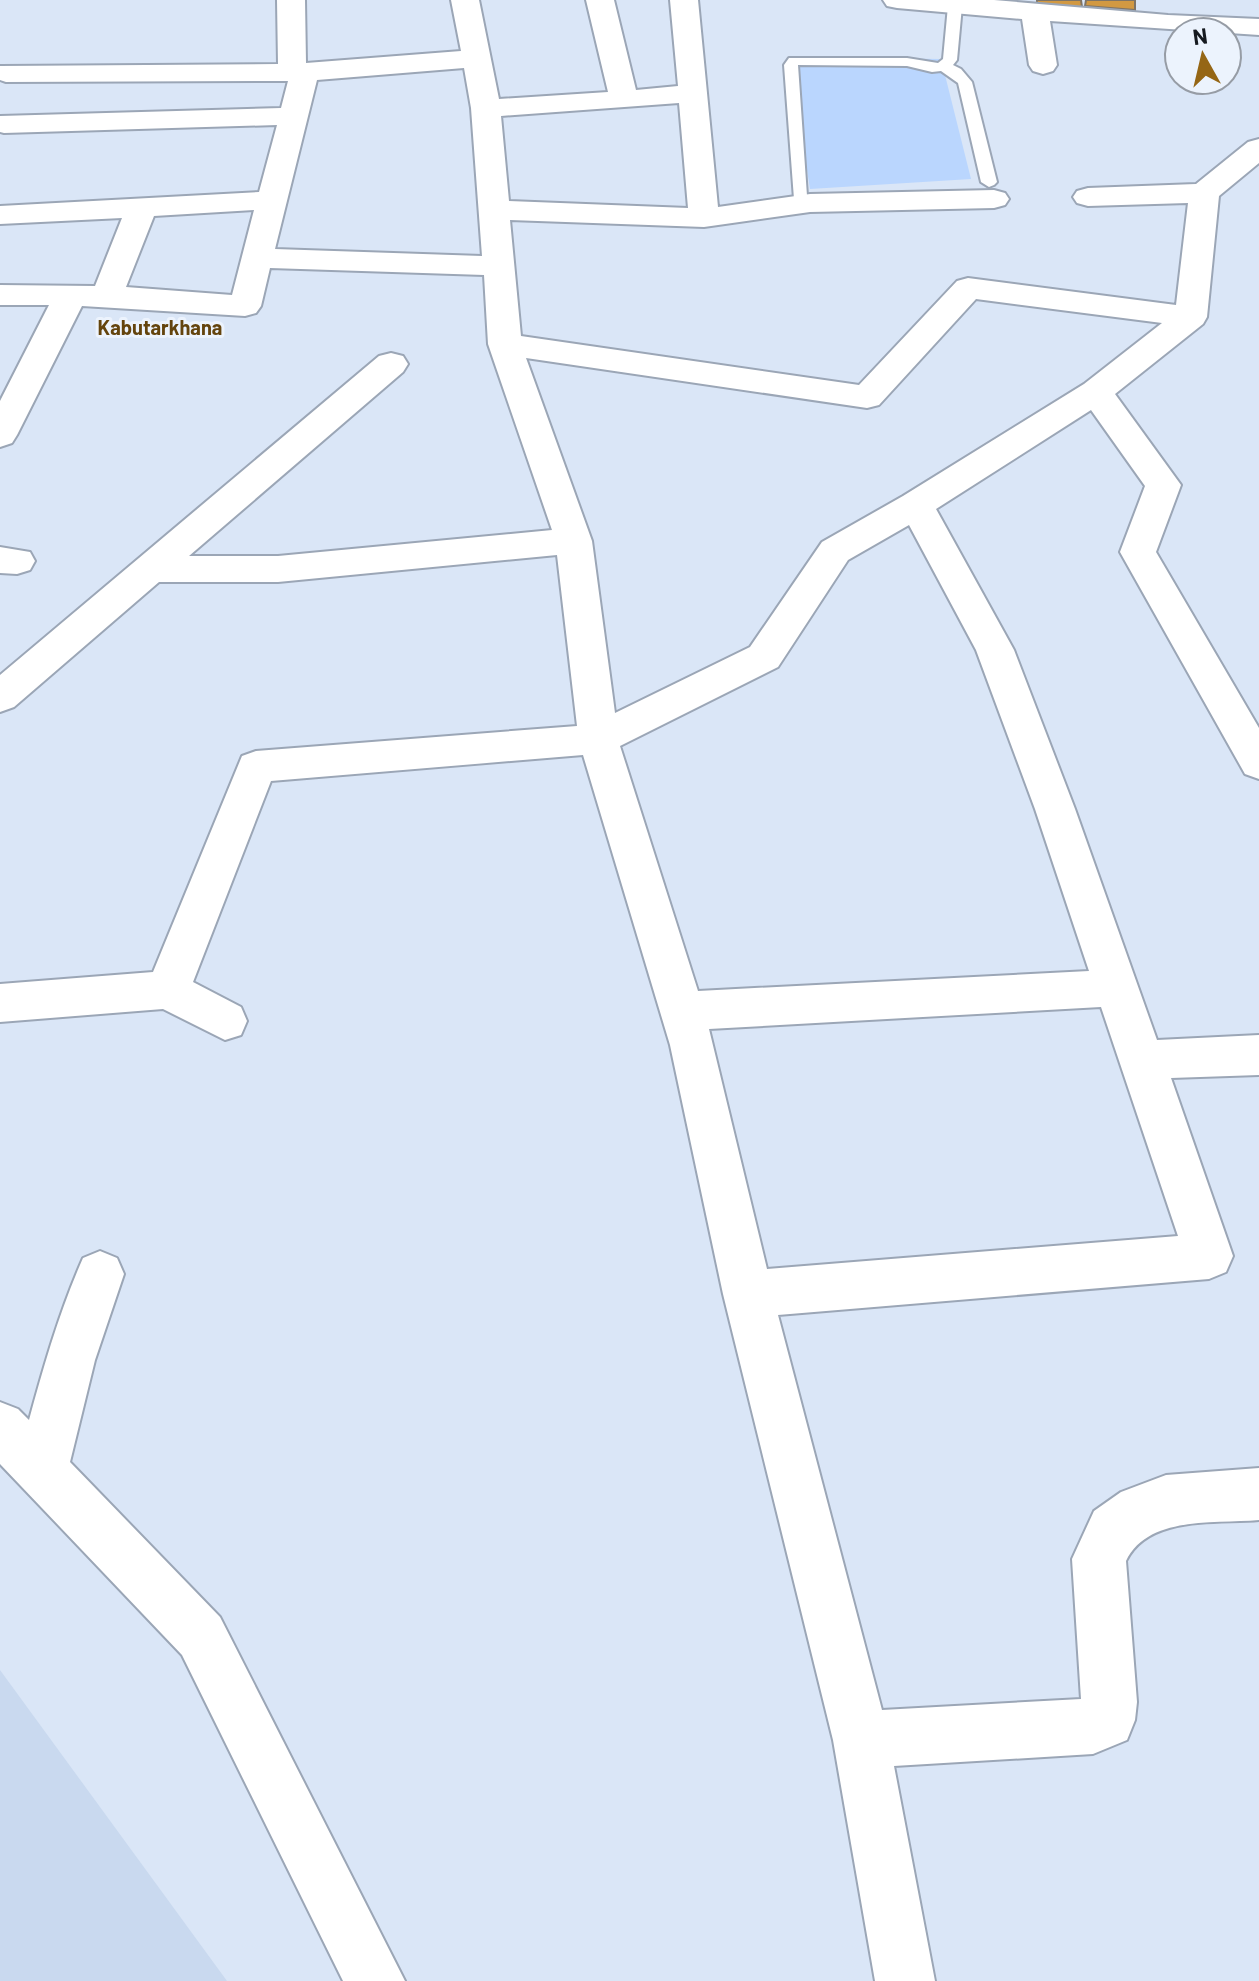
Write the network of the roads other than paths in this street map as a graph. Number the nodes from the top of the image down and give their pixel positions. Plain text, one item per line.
1 (291, 0) edge
2 (465, 0) edge
3 (600, 0) edge
4 (684, 0) edge
5 (897, 0) edge
6 (955, 6) junction
7 (1030, 8) edge
8 (1259, 27) edge
9 (477, 58) junction
10 (1043, 65) dead end
11 (943, 66) junction
12 (298, 72) junction
13 (6, 73) dead end
14 (692, 93) junction
15 (624, 100) junction
16 (486, 108) junction
17 (292, 116) junction
18 (4, 124) dead end
19 (1259, 148) edge
20 (992, 191) joint
21 (1204, 193) junction
22 (799, 196) dead end
23 (1088, 197) dead end
24 (272, 200) junction
25 (142, 206) junction
26 (493, 210) junction
27 (0, 215) edge
28 (704, 218) junction
29 (257, 258) junction
30 (498, 266) junction
31 (0, 295) edge
32 (107, 296) junction
33 (70, 297) junction
34 (1191, 317) junction
35 (505, 344) junction
36 (391, 364) dead end
37 (1096, 392) junction
38 (0, 435) edge
39 (916, 505) junction
40 (574, 541) junction
41 (147, 569) junction
42 (0, 697) edge
43 (1242, 698) edge
44 (598, 739) junction
45 (1259, 763) edge
46 (1116, 988) junction
47 (168, 990) junction
48 (0, 1003) edge
49 (683, 1011) junction
50 (225, 1021) dead end
51 (1259, 1055) edge
52 (1140, 1060) junction
53 (100, 1274) dead end
54 (748, 1294) junction
55 (0, 1427) edge
56 (42, 1471) junction
57 (1259, 1494) edge
58 (861, 1740) junction
59 (375, 1981) edge
60 (905, 1981) edge

1 - 12 street
2 - 9 street
3 - 15 street
4 - 14 street
5 - 6 street
6 - 7 street
6 - 11 lane
7 - 8 street
7 - 10 street
9 - 12 street
9 - 16 street
11 - 20 lane
11 - 22 lane
12 - 13 street
12 - 17 street
14 - 15 street
14 - 28 street
15 - 16 street
16 - 26 street
17 - 18 street
17 - 24 street
19 - 21 street
20 - 28 street
21 - 23 street
21 - 34 street
24 - 25 street
24 - 29 street
25 - 27 street
25 - 32 street
26 - 28 street
26 - 30 street
29 - 30 street
29 - 32 street
30 - 35 street
31 - 33 street
32 - 33 street
33 - 38 street
34 - 35 street
34 - 37 street
35 - 40 street
36 - 41 street
37 - 39 street
37 - 43 street
39 - 44 street
39 - 46 street
40 - 41 street
40 - 44 street
41 - 42 street
43 - 45 street
44 - 47 street
44 - 49 street
46 - 49 street
46 - 52 street
47 - 48 street
47 - 50 street
49 - 54 street
51 - 52 street
52 - 54 street
53 - 56 street
54 - 58 street
55 - 56 street
56 - 59 street
57 - 58 street
58 - 60 street

